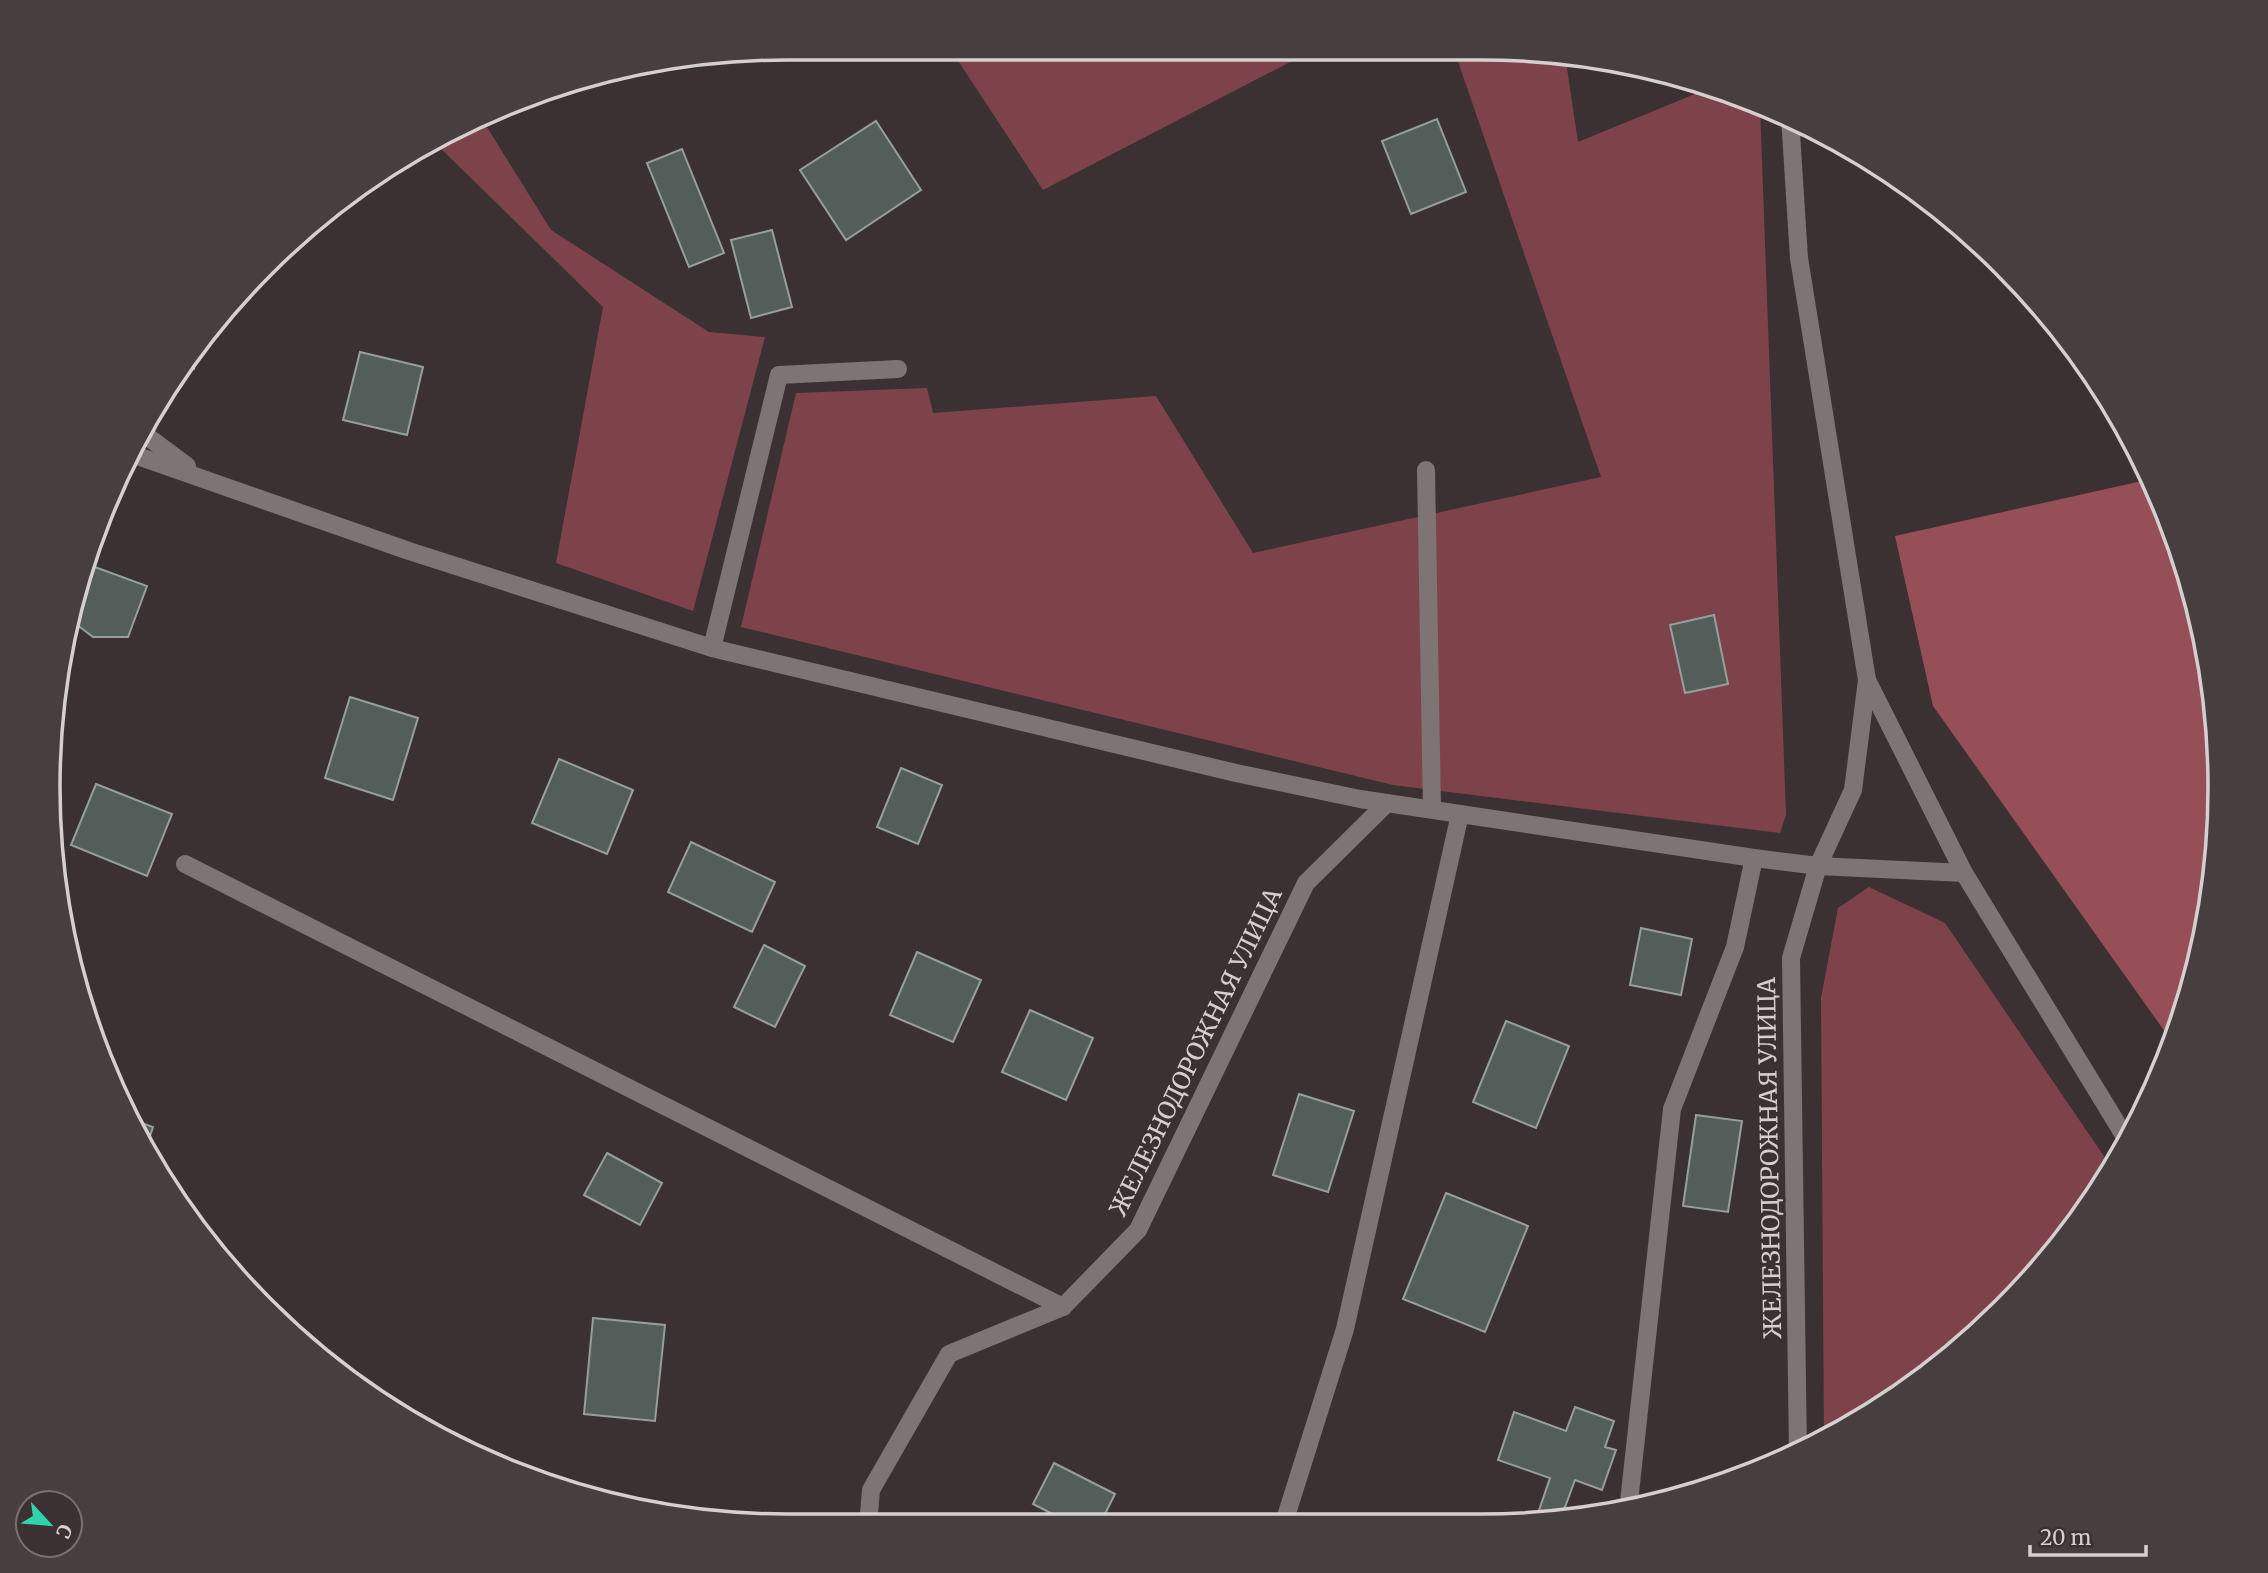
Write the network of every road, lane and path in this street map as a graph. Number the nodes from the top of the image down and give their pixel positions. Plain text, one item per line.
1 (1791, 129) edge
2 (898, 369) dead end
3 (149, 437) edge
4 (139, 456) edge
5 (1426, 470) dead end
6 (201, 476) junction
7 (712, 648) junction
8 (1867, 680) junction
9 (1387, 803) junction
10 (1432, 810) junction
11 (1460, 814) junction
12 (1754, 858) junction
13 (185, 864) dead end
14 (1818, 866) junction
15 (1964, 873) junction
16 (2121, 1131) edge
17 (1063, 1307) junction
18 (1798, 1441) edge
19 (1629, 1499) edge
20 (869, 1514) edge
21 (1287, 1514) edge

1 - 8 street
2 - 7 street
3 - 6 street
4 - 6 street
5 - 10 street
6 - 7 street
7 - 9 street
8 - 14 street, ЖЕЛЕЗНОДОРОЖНАЯ УЛИЦА
8 - 15 street
9 - 10 street
9 - 17 street, ЖЕЛЕЗНОДОРОЖНАЯ УЛИЦА
10 - 11 street
11 - 12 street
11 - 21 street
12 - 14 street
12 - 19 street
13 - 17 street
14 - 15 street
14 - 18 street, ЖЕЛЕЗНОДОРОЖНАЯ УЛИЦА
15 - 16 street
17 - 20 street, ЖЕЛЕЗНОДОРОЖНАЯ УЛИЦА

